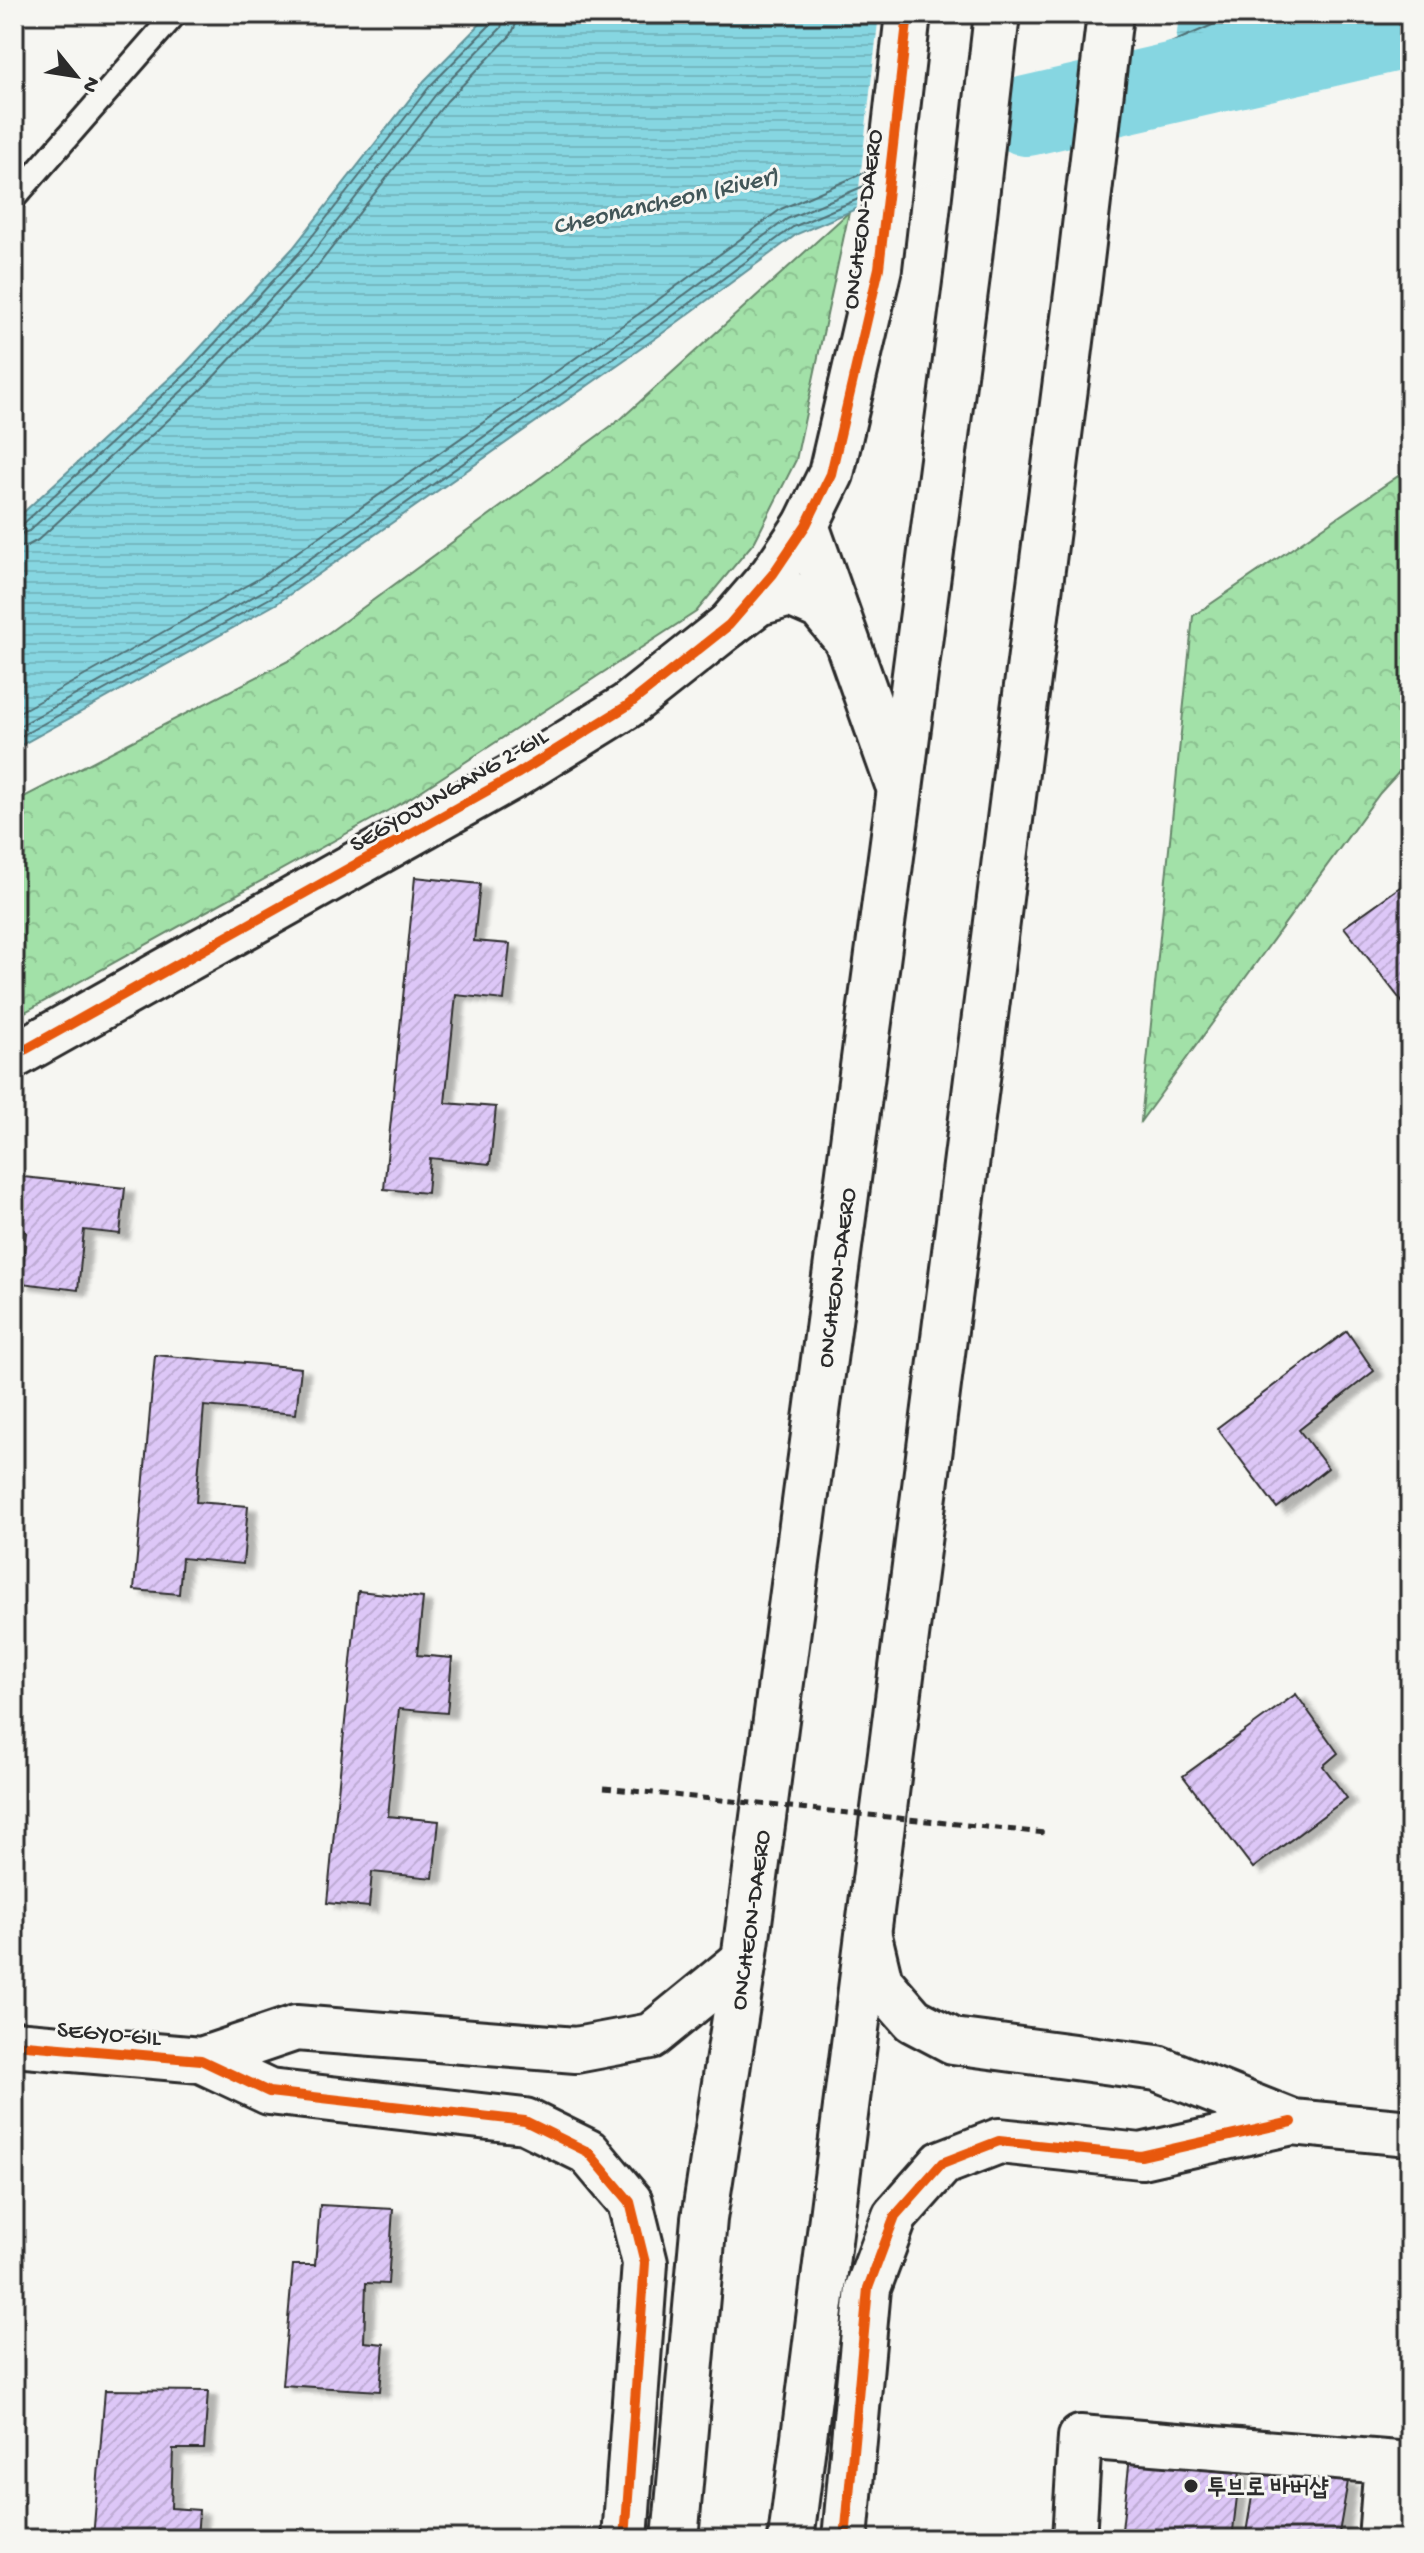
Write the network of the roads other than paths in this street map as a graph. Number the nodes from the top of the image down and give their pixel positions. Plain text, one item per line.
1 (175, 14) edge
2 (908, 14) edge
3 (997, 14) edge
4 (1110, 14) edge
5 (14, 198) edge
6 (831, 474) joint
7 (806, 525) junction
8 (729, 625) junction
9 (847, 641) junction
10 (900, 789) junction
11 (14, 1056) edge
12 (869, 1936) junction
13 (744, 1960) junction
14 (14, 2044) edge
15 (201, 2060) junction
16 (1292, 2122) junction
17 (1410, 2133) edge
18 (1398, 2463) edge
19 (625, 2539) edge
20 (675, 2539) edge
21 (791, 2539) edge
22 (845, 2539) edge
23 (1074, 2539) edge
24 (1380, 2539) edge

1 - 5 lane
2 - 6 main road, ONCHEON-DAERO
3 - 10 main road, ONCHEON-DAERO
4 - 12 main road
6 - 7 main road, SEGYOJUNGANG 2-GIL
7 - 8 main road, SEGYOJUNGANG 2-GIL
7 - 9 main road
8 - 9 main road
8 - 11 main road, SEGYOJUNGANG 2-GIL
9 - 10 main road
10 - 13 main road, ONCHEON-DAERO
12 - 16 main road
12 - 21 main road
13 - 15 main road
13 - 20 main road, ONCHEON-DAERO
14 - 15 main road, SEGYO-GIL
15 - 19 main road
16 - 17 main road
16 - 22 main road
18 - 23 street
18 - 24 street

